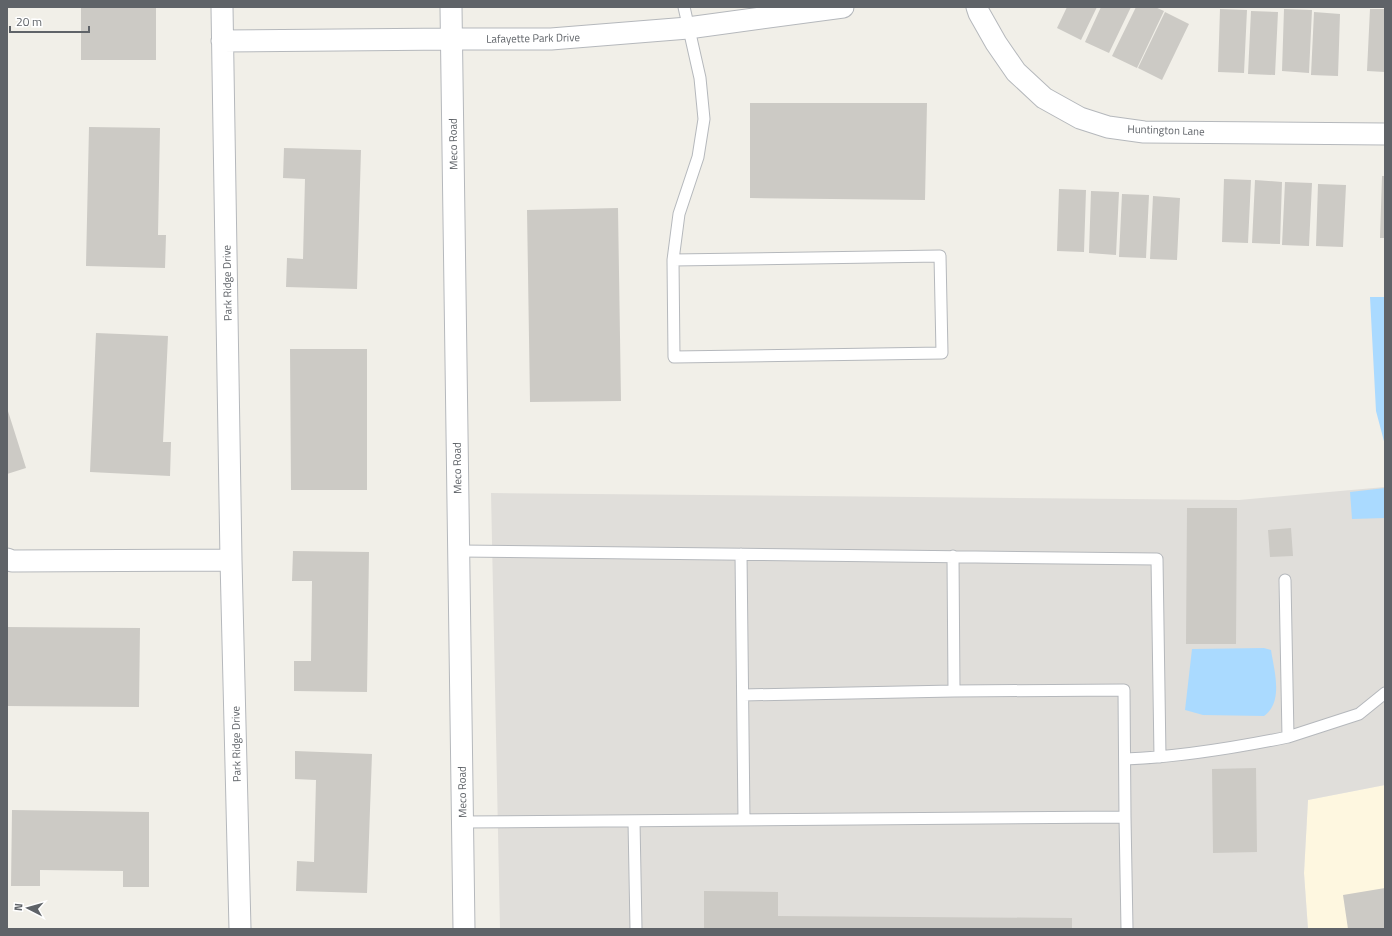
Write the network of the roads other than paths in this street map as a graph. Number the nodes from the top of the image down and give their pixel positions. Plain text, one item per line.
1 (222, 7) edge
2 (451, 7) edge
3 (684, 7) edge
4 (843, 7) edge
5 (977, 7) edge
6 (688, 28) junction
7 (452, 39) junction
8 (222, 41) junction
9 (1385, 134) edge
10 (673, 260) junction
11 (458, 551) junction
12 (741, 554) junction
13 (953, 556) junction
14 (7, 559) edge
15 (231, 560) junction
16 (1285, 580) dead end
17 (954, 691) junction
18 (1385, 693) edge
19 (743, 694) junction
20 (1288, 737) junction
21 (1160, 758) junction
22 (1125, 759) junction
23 (1125, 817) junction
24 (744, 820) junction
25 (634, 821) junction
26 (462, 822) junction
27 (240, 929) edge
28 (464, 929) edge
29 (636, 929) edge
30 (1127, 929) edge

1 - 8 street, Park Ridge Drive
2 - 7 street, Meco Road
3 - 6 lane
4 - 6 street, Lafayette Park Drive
5 - 9 street, Huntington Lane
6 - 7 street, Lafayette Park Drive
6 - 10 lane
7 - 8 street, Lafayette Park Drive
7 - 11 street, Meco Road
8 - 15 street, Park Ridge Drive
10 - 10 lane
11 - 12 lane
11 - 26 street, Meco Road
12 - 13 lane
12 - 19 lane
13 - 17 lane
13 - 21 lane
14 - 15 street
15 - 27 street, Park Ridge Drive
16 - 20 lane
17 - 19 lane
17 - 22 lane
18 - 20 lane
19 - 24 lane
20 - 21 lane
21 - 22 lane
22 - 23 lane
23 - 24 lane
23 - 30 lane
24 - 25 lane
25 - 26 lane
25 - 29 lane
26 - 28 street, Meco Road

